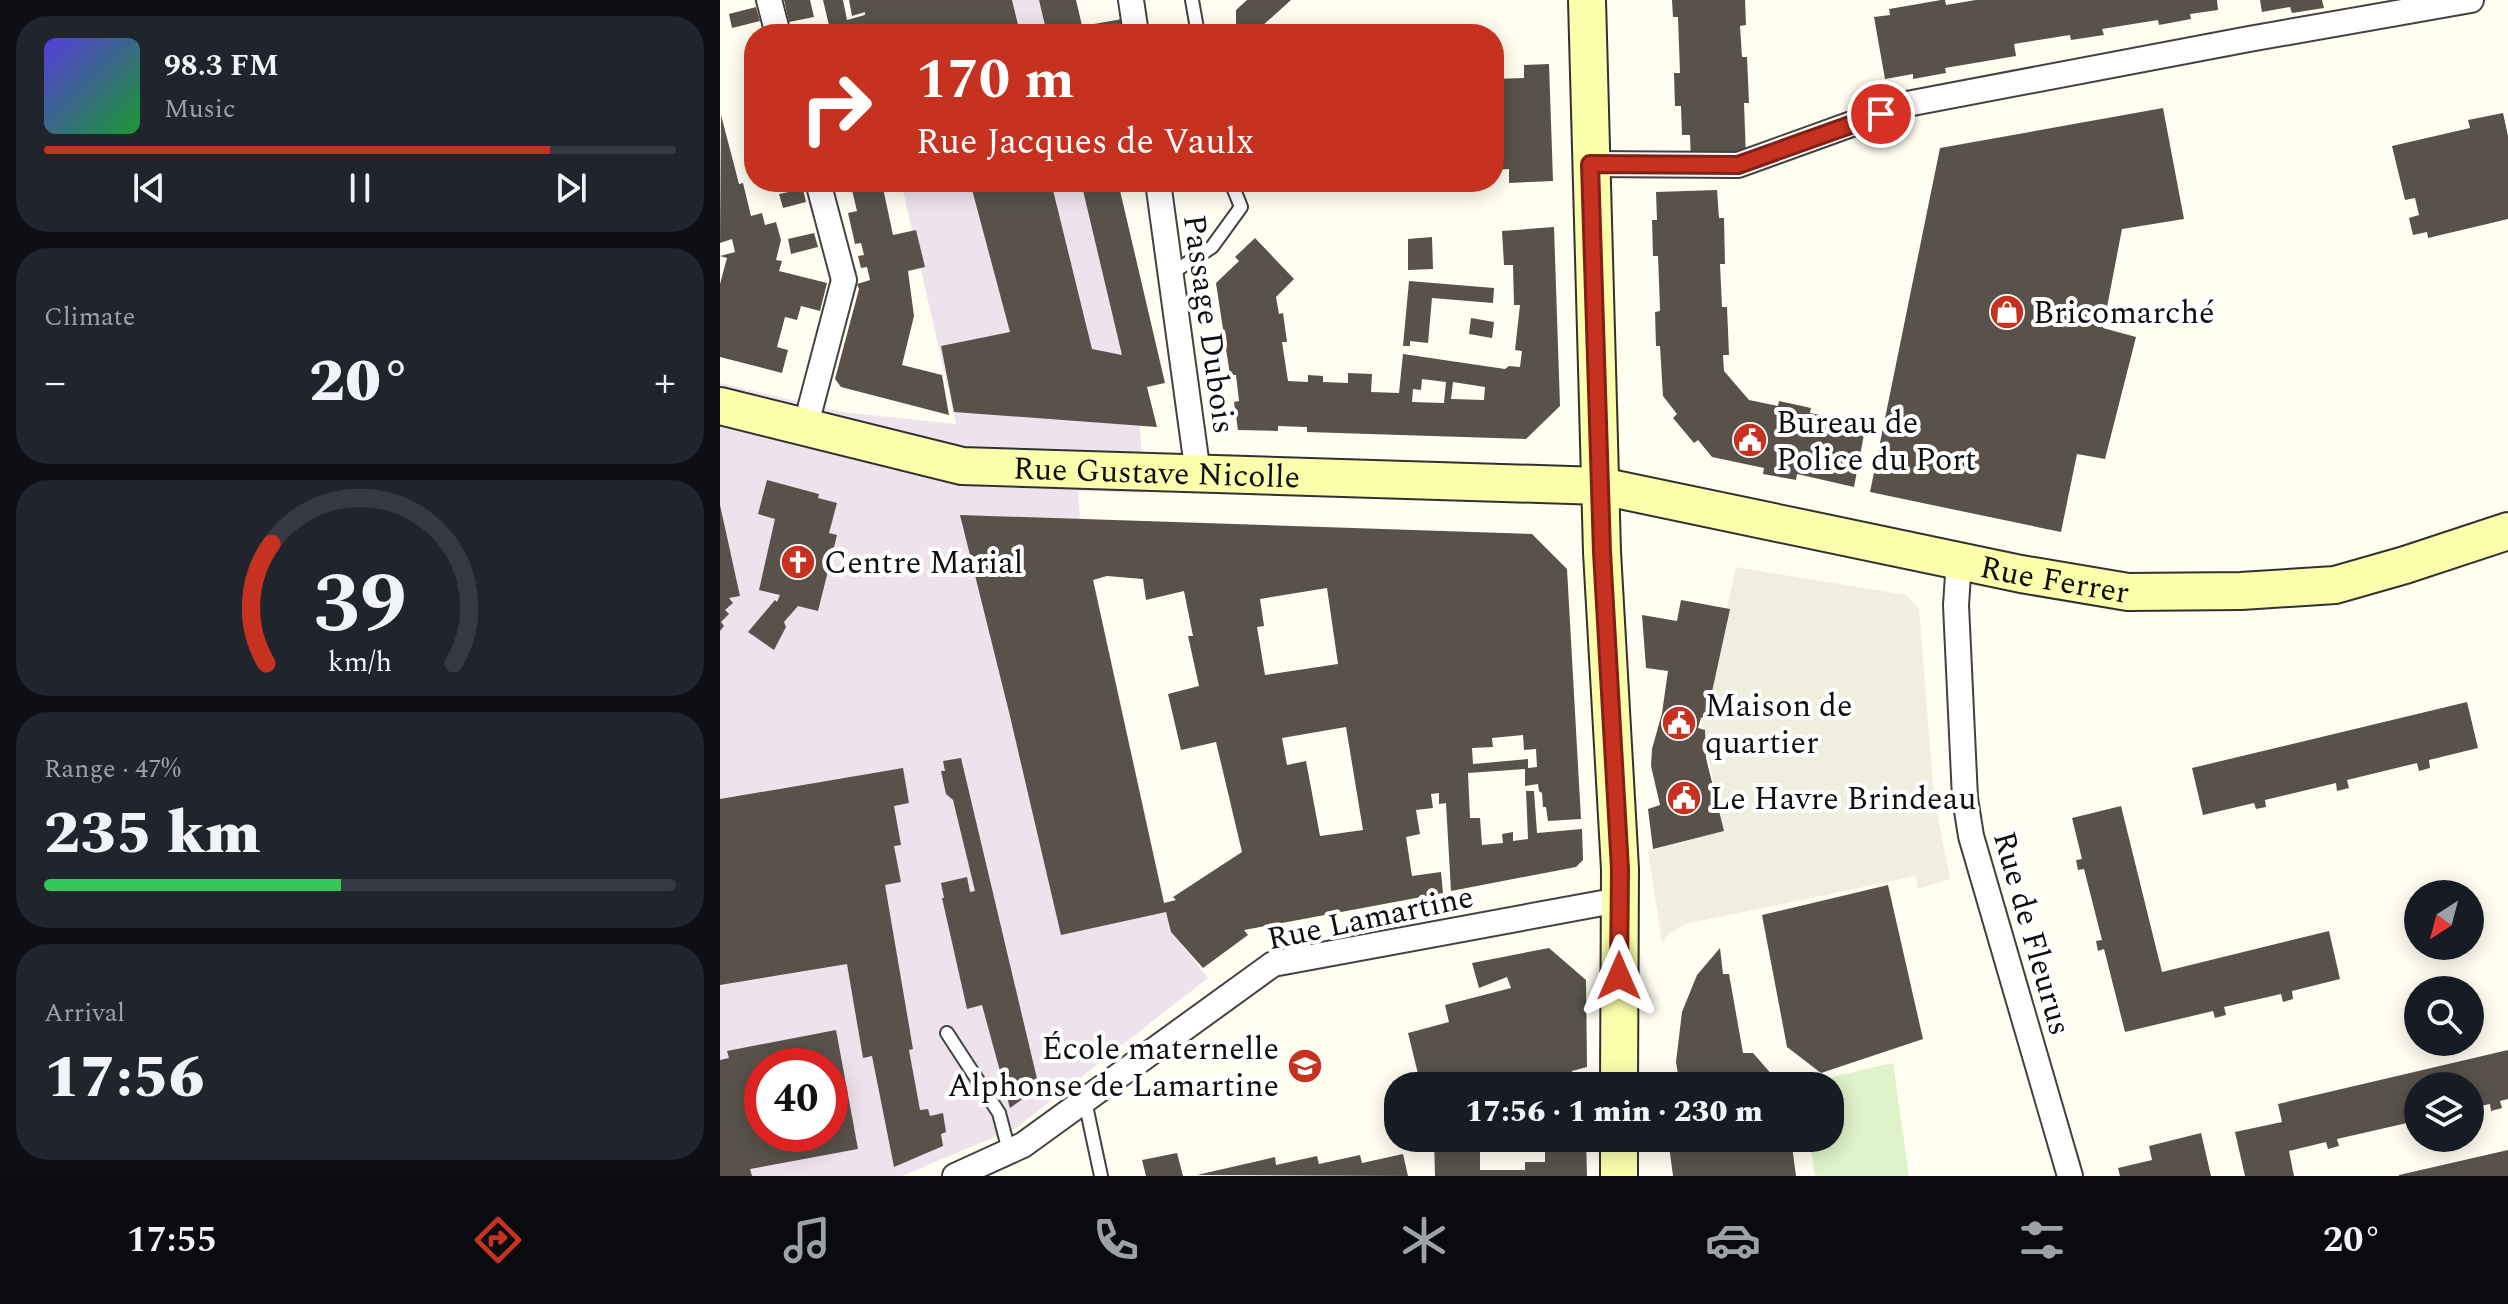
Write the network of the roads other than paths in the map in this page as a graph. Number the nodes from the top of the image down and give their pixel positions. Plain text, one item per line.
1 (769, 0) edge
2 (1131, 0) edge
3 (1192, 0) edge
4 (1587, 0) edge
5 (2471, 0) edge
6 (775, 24) edge
7 (1135, 24) edge
8 (1196, 24) edge
9 (1590, 164) junction
10 (821, 192) edge
11 (1160, 192) edge
12 (1235, 192) edge
13 (1172, 273) junction
14 (720, 406) edge
15 (805, 428) junction
16 (1198, 474) junction
17 (1601, 486) junction
18 (2508, 531) edge
19 (1959, 560) junction
20 (1619, 900) junction
21 (947, 1033) dead end
22 (1619, 1072) edge
23 (1085, 1101) junction
24 (1009, 1151) junction
25 (1619, 1152) edge
26 (955, 1176) edge
27 (1101, 1176) edge
28 (1619, 1176) edge
29 (2070, 1176) edge

1 - 6 street
2 - 7 street
3 - 8 lane
4 - 9 street
5 - 9 street
9 - 17 street
10 - 15 street
11 - 13 street, Passage Dubois
12 - 13 lane
13 - 16 street, Passage Dubois
14 - 15 street, Rue Gustave Nicolle
15 - 16 street, Rue Gustave Nicolle
16 - 17 street, Rue Gustave Nicolle
17 - 19 street, Rue Ferrer
17 - 20 street
18 - 19 street, Rue Ferrer
19 - 29 street, Rue de Fleurus
20 - 22 street
20 - 23 street, Rue Lamartine
21 - 24 lane
23 - 24 street, Rue Lamartine
23 - 27 lane
24 - 26 street, Rue Lamartine
25 - 28 street

